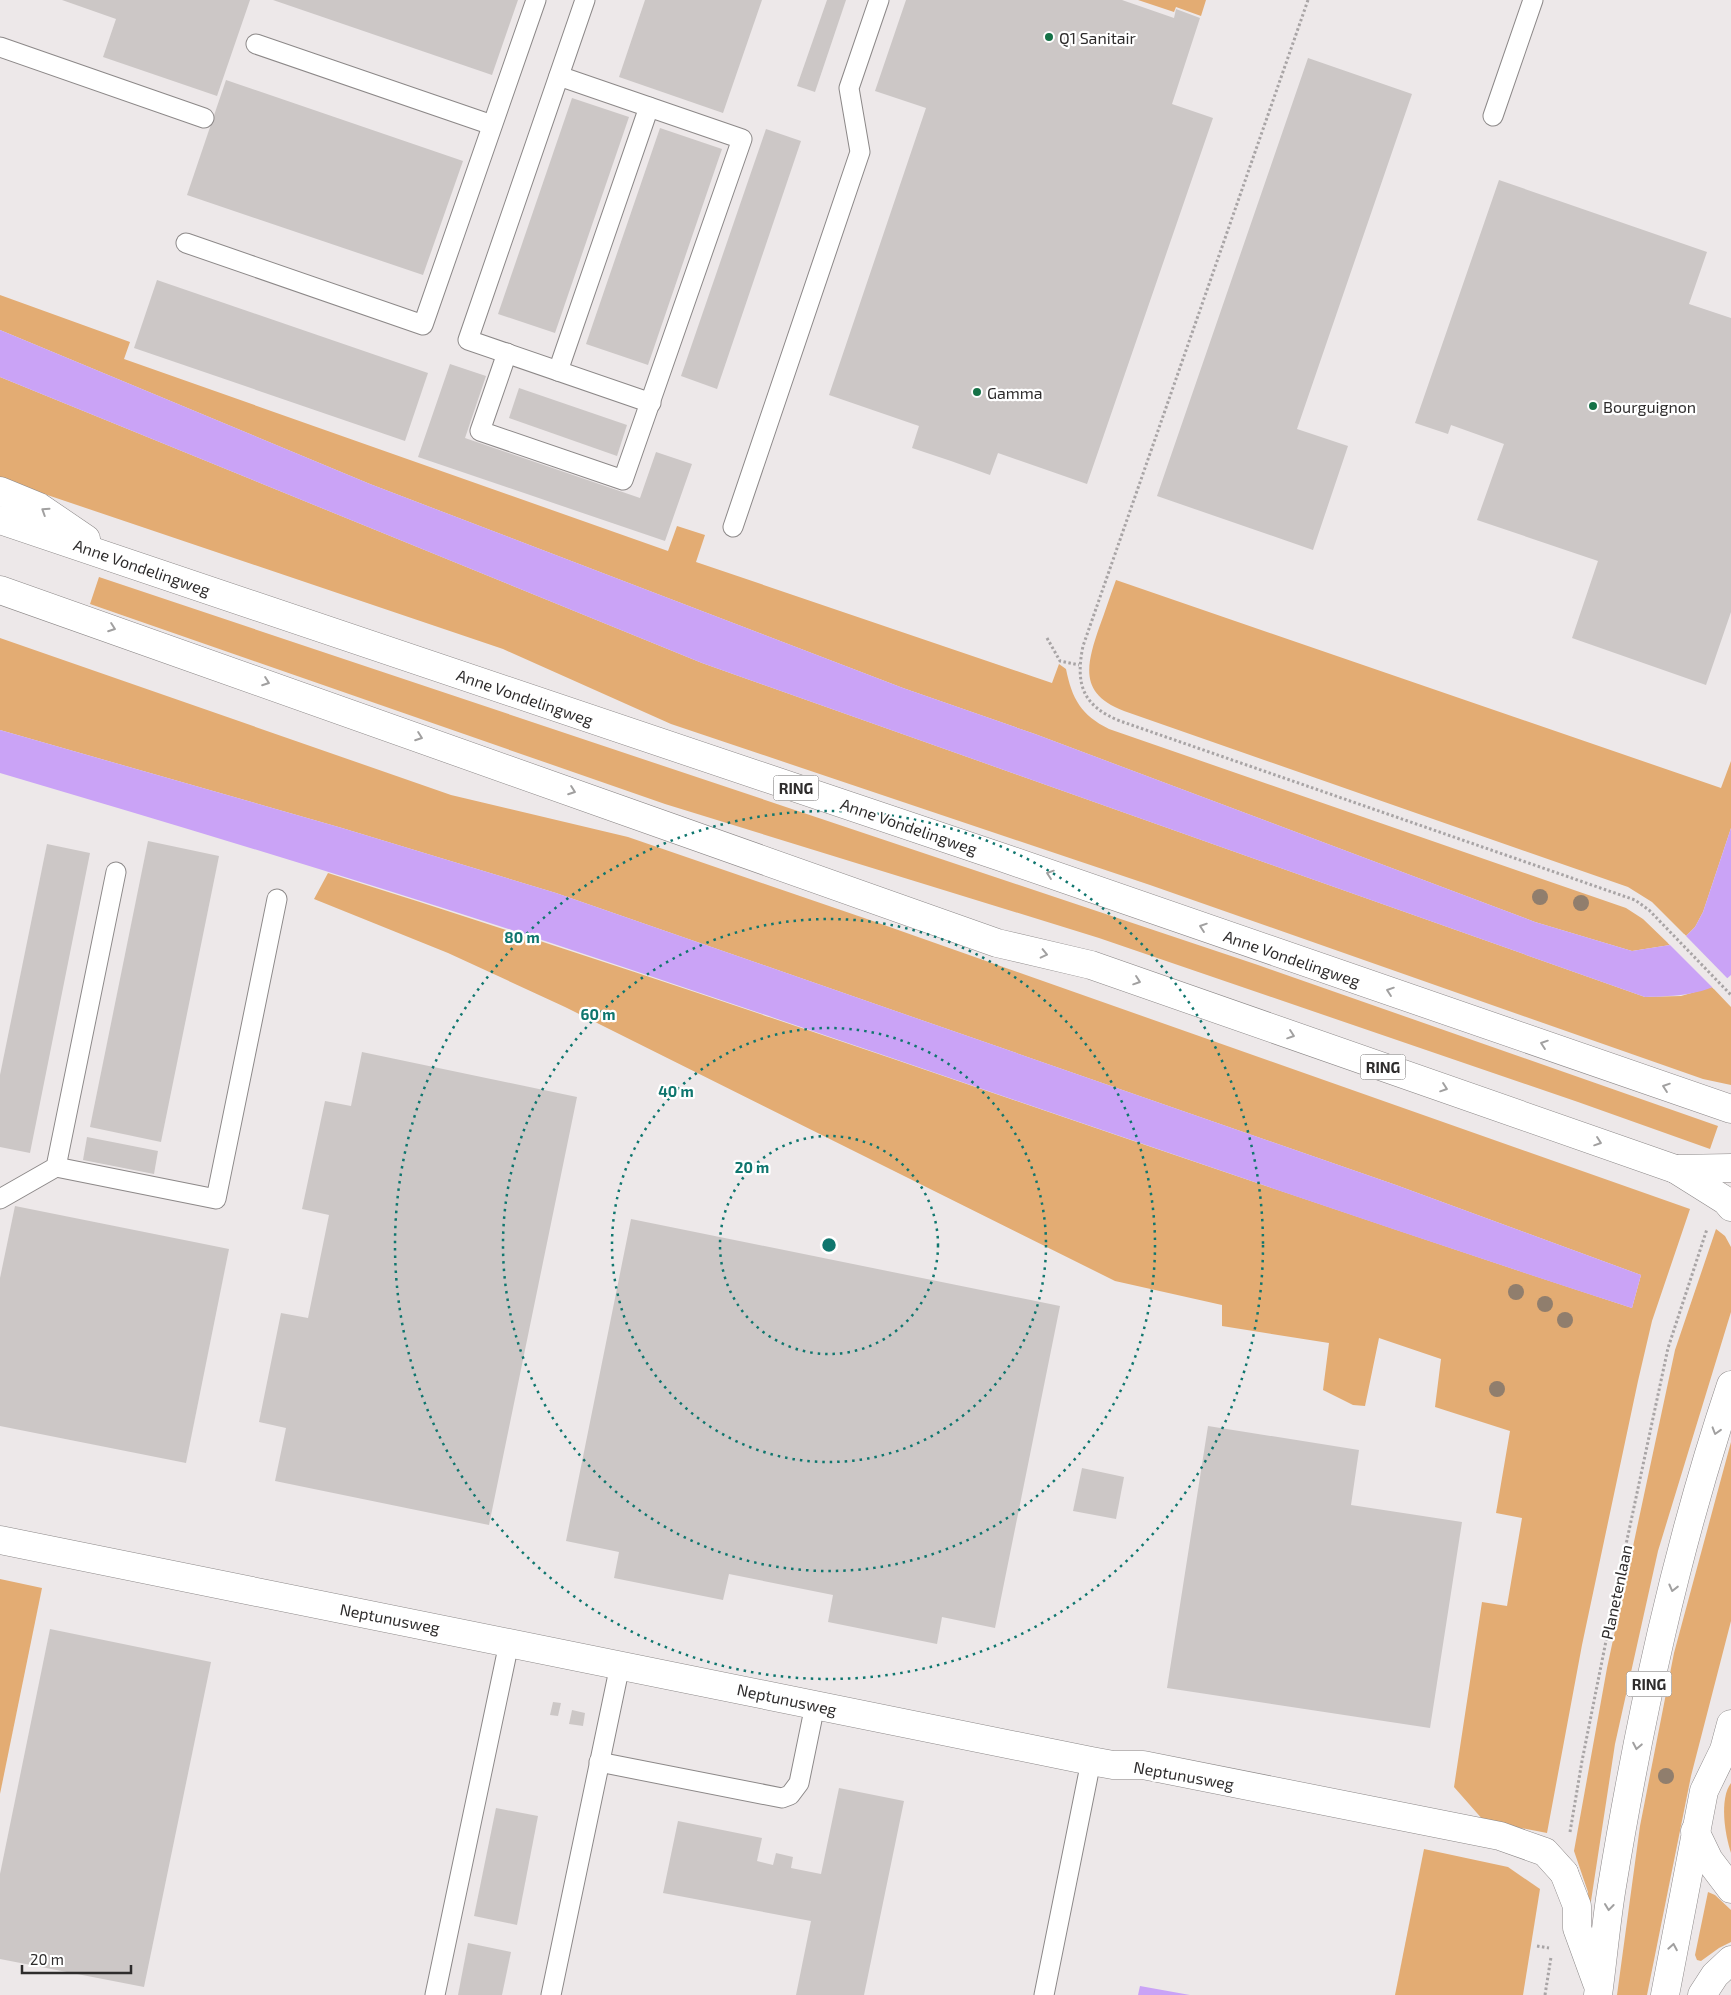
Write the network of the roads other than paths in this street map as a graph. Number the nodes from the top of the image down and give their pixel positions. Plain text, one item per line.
1 (536, 0) edge
2 (585, 0) edge
3 (879, 0) edge
4 (1534, 0) edge
5 (256, 44) dead end
6 (0, 47) edge
7 (559, 76) junction
8 (649, 107) junction
9 (1493, 116) dead end
10 (204, 118) dead end
11 (492, 125) junction
12 (186, 243) dead end
13 (507, 354) junction
14 (558, 371) junction
15 (651, 403) junction
16 (0, 491) edge
17 (0, 520) edge
18 (733, 527) dead end
19 (114, 558) junction
20 (0, 590) edge
21 (0, 610) edge
22 (76, 615) junction
23 (116, 872) dead end
24 (277, 899) dead end
25 (1725, 1105) edge
26 (56, 1167) junction
27 (1731, 1168) edge
28 (1675, 1169) junction
29 (0, 1199) edge
30 (1725, 1201) edge
31 (1731, 1385) edge
32 (0, 1540) edge
33 (509, 1642) junction
34 (620, 1665) junction
35 (815, 1705) junction
36 (1731, 1724) edge
37 (1091, 1761) junction
38 (599, 1762) junction
39 (1695, 1831) junction
40 (1731, 1889) edge
41 (1731, 1960) edge
42 (1598, 1992) edge
43 (435, 1995) edge
44 (551, 1995) edge
45 (1044, 1995) edge
46 (1665, 1995) edge
47 (1702, 1995) edge

1 - 11 lane
2 - 7 lane
3 - 18 lane
4 - 9 lane
5 - 11 lane
6 - 10 lane
7 - 8 lane
7 - 13 lane
8 - 14 lane
8 - 15 lane
11 - 12 lane
13 - 14 lane
13 - 15 lane
14 - 15 lane
19 -> 16 main road
17 - 19 main road, Anne Vondelingweg / RING
25 -> 19 main road, Anne Vondelingweg / RING
20 - 22 main road, RING
21 - 22 main road
22 -> 28 main road, RING
23 - 26 lane
24 - 26 lane
26 - 29 lane
27 - 28 main road
28 - 30 main road, RING
31 -> 42 main road, RING
32 - 33 main road, Neptunusweg
33 - 34 main road, Neptunusweg
33 - 43 lane
34 - 35 main road, Neptunusweg
34 - 38 lane
35 - 37 main road, Neptunusweg
35 - 38 lane
36 - 39 main road
37 - 42 main road, Neptunusweg
37 - 45 lane
38 - 44 lane
39 - 40 main road
46 -> 39 main road
41 - 47 main road

